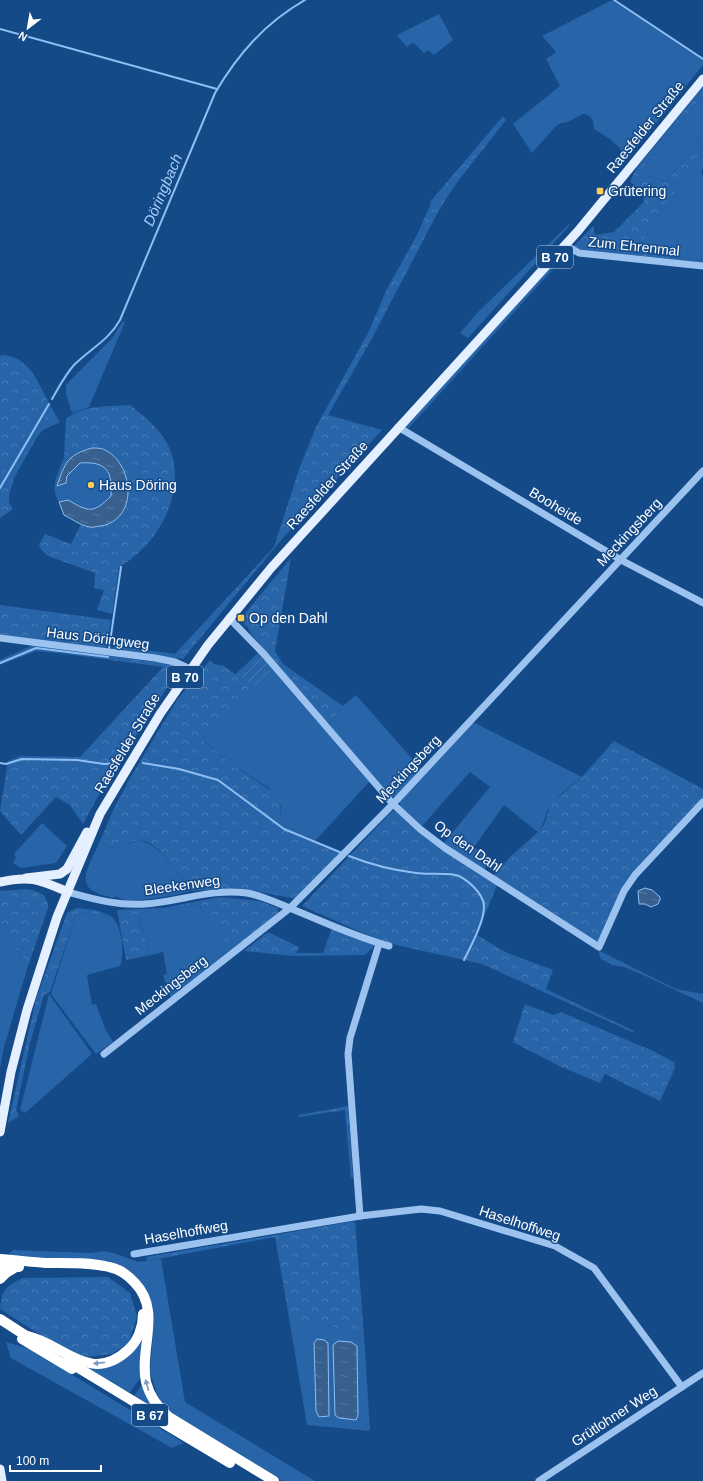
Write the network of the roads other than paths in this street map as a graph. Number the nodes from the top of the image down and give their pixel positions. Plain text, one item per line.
1 (703, 79) edge
2 (565, 245) junction
3 (703, 266) edge
4 (398, 427) junction
5 (703, 471) edge
6 (621, 560) junction
7 (703, 603) edge
8 (229, 618) junction
9 (0, 638) edge
10 (190, 669) junction
11 (703, 802) edge
12 (393, 804) junction
13 (100, 814) junction
14 (26, 878) junction
15 (0, 882) edge
16 (68, 892) junction
17 (290, 908) junction
18 (379, 944) junction
19 (389, 946) dead end
20 (104, 1054) dead end
21 (0, 1132) edge
22 (360, 1216) junction
23 (134, 1254) dead end
24 (0, 1259) edge
25 (0, 1267) edge
26 (17, 1267) junction
27 (0, 1279) edge
28 (0, 1319) edge
29 (0, 1325) edge
30 (17, 1333) junction
31 (27, 1336) junction
32 (703, 1372) edge
33 (682, 1387) junction
34 (0, 1469) edge
35 (263, 1478) edge
36 (2, 1481) edge
37 (274, 1481) edge
38 (539, 1481) edge

1 - 2 main road, Raesfelder Straße / B 70
2 - 3 street, Zum Ehrenmal
2 - 4 main road, Raesfelder Straße / B 70
4 - 6 street, Booheide
4 - 8 main road, Raesfelder Straße / B 70
5 - 6 street, Meckingsberg
6 - 7 street, Booheide
6 - 12 street, Meckingsberg
8 - 10 main road, Raesfelder Straße / B 70
8 - 12 street, Op den Dahl
9 - 10 street, Haus Döringweg
10 - 13 main road, Raesfelder Straße / B 70
11 - 12 street, Op den Dahl
12 - 17 street, Meckingsberg
13 - 14 main road
13 - 16 main road, Raesfelder Straße / B 70
14 - 15 main road
14 - 16 main road
16 - 17 street, Bleekenweg
16 - 21 main road, B 70
17 - 18 street, Bleekenweg
17 - 20 street, Meckingsberg
18 - 19 street, Bleekenweg
18 - 22 street
22 - 23 street, Haselhoffweg
22 - 33 street, Haselhoffweg
35 -> 24 highway
25 - 26 highway
26 - 27 highway
26 -> 31 highway
28 - 30 highway, B 67
29 - 30 highway, B 67
30 - 31 highway, B 67
30 - 35 highway, B 67
31 - 35 highway, B 67
32 - 33 street, Grütlohner Weg
33 - 38 street, Grütlohner Weg
34 - 36 main road
35 - 37 highway, B 67

